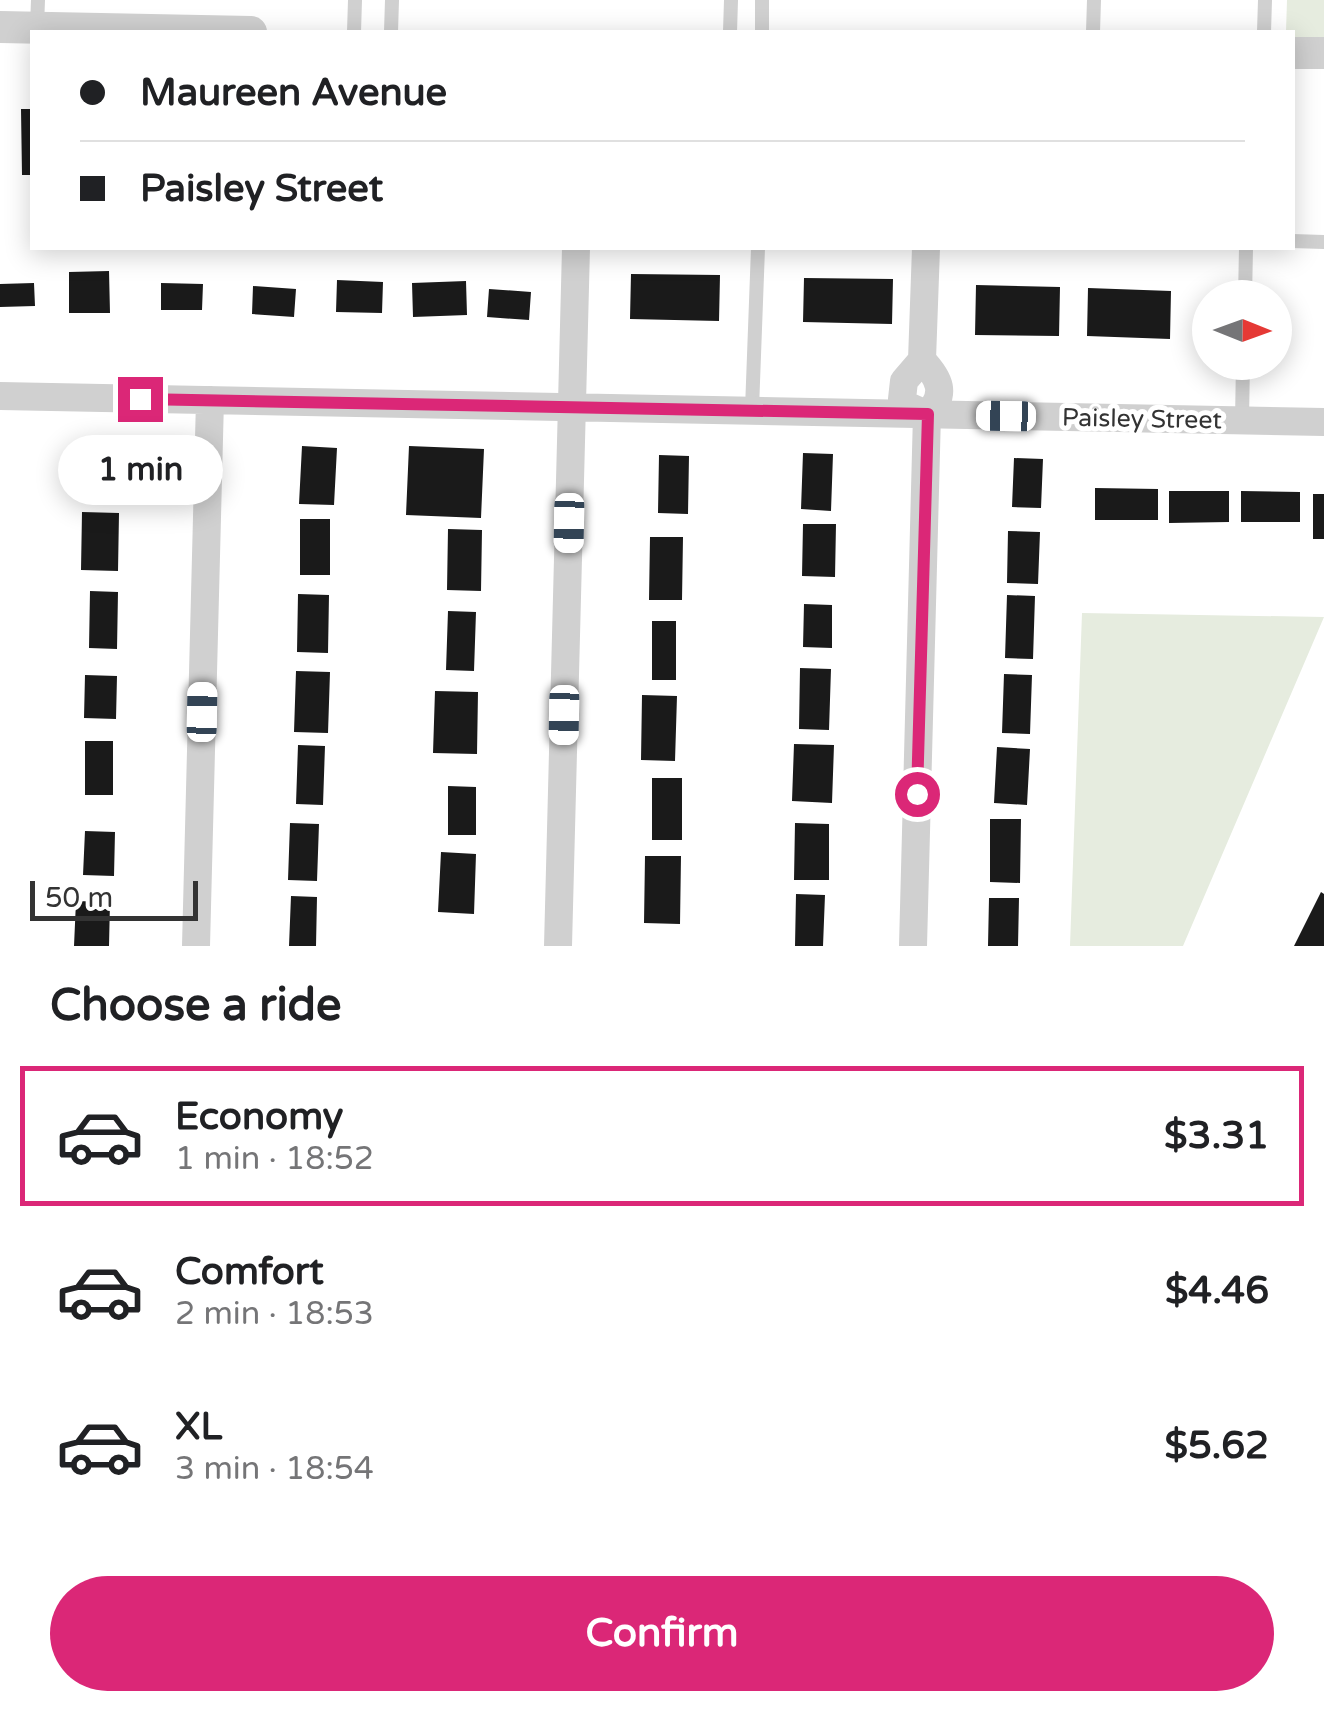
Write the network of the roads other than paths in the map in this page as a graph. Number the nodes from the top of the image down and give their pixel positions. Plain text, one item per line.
1 (355, 0) edge
2 (392, 0) edge
3 (731, 0) edge
4 (762, 0) edge
5 (1094, 0) edge
6 (1265, 0) edge
7 (38, 14) edge
8 (0, 27) edge
9 (227, 30) edge
10 (354, 30) edge
11 (391, 30) edge
12 (730, 30) edge
13 (762, 30) edge
14 (1093, 30) edge
15 (1264, 30) edge
16 (1295, 52) edge
17 (1324, 53) edge
18 (1295, 241) edge
19 (1324, 242) edge
20 (576, 250) edge
21 (758, 250) edge
22 (926, 250) edge
23 (1246, 250) edge
24 (1245, 280) edge
25 (1243, 380) edge
26 (0, 396) edge
27 (210, 400) junction
28 (572, 408) junction
29 (752, 409) junction
30 (928, 414) junction
31 (1242, 420) junction
32 (1324, 422) edge
33 (196, 946) edge
34 (558, 946) edge
35 (913, 946) edge

1 - 10 lane
2 - 11 lane
3 - 12 lane
4 - 13 lane
5 - 14 lane
6 - 15 lane
7 - 8 street
7 - 9 street
16 - 17 street
18 - 19 lane
20 - 28 street
21 - 29 lane
22 - 30 street
23 - 24 lane
25 - 31 lane
26 - 27 street, Paisley Street
27 - 28 street, Paisley Street
27 - 33 street
28 - 29 street, Paisley Street
28 - 34 street
29 - 30 street, Paisley Street
30 - 31 street, Paisley Street
30 - 35 street
31 - 32 street, Paisley Street

